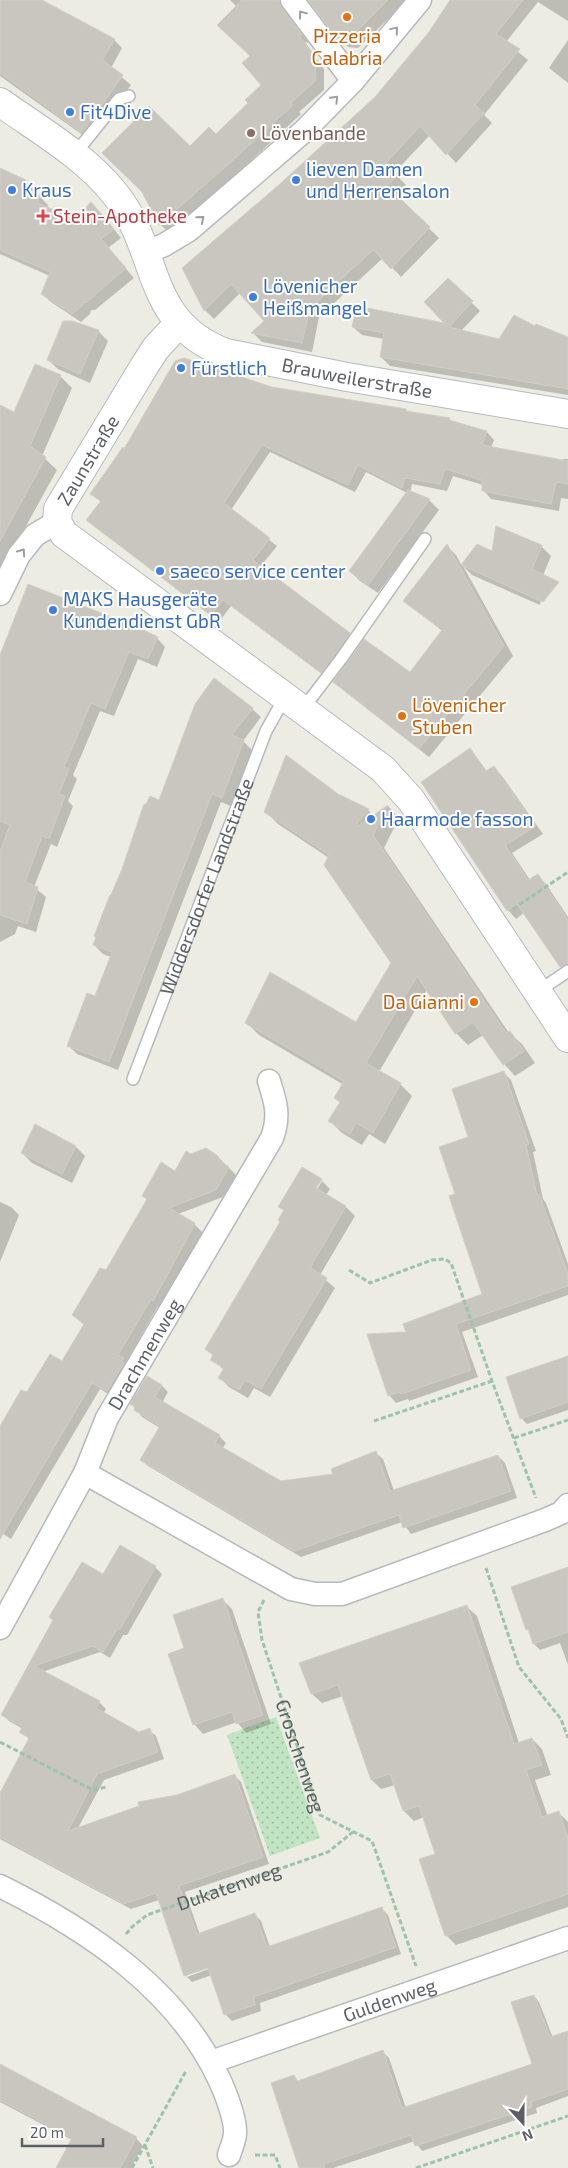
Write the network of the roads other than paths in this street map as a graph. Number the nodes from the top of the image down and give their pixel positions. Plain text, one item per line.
1 (292, 0) edge
2 (420, 0) edge
3 (353, 81) junction
4 (129, 96) dead end
5 (0, 102) edge
6 (74, 155) junction
7 (145, 253) junction
8 (179, 323) junction
9 (568, 414) edge
10 (57, 522) junction
11 (425, 539) dead end
12 (0, 594) edge
13 (294, 703) junction
14 (568, 971) edge
15 (538, 992) junction
16 (568, 1038) edge
17 (133, 1079) dead end
18 (269, 1081) dead end
19 (85, 1473) junction
20 (568, 1505) edge
21 (0, 1628) edge
22 (0, 1886) edge
23 (568, 1938) edge
24 (206, 2054) junction
25 (232, 2162) edge

3 -> 1 street
3 -> 2 street
7 -> 3 street
4 - 6 lane
5 - 6 street, Brauweilerstraße
6 - 7 street, Brauweilerstraße
7 - 8 street, Brauweilerstraße
8 - 9 street, Brauweilerstraße
8 - 10 street, Zaunstraße
12 -> 10 street, Zaunstraße
10 - 13 street
11 - 13 lane, Widdersdorfer Landstraße
13 - 15 street
13 - 17 lane, Widdersdorfer Landstraße
14 - 15 lane
15 - 16 street
18 - 19 street, Drachmenweg
19 - 20 street
19 - 21 street, Drachmenweg
22 - 24 street
23 - 24 street, Guldenweg
24 - 25 street

